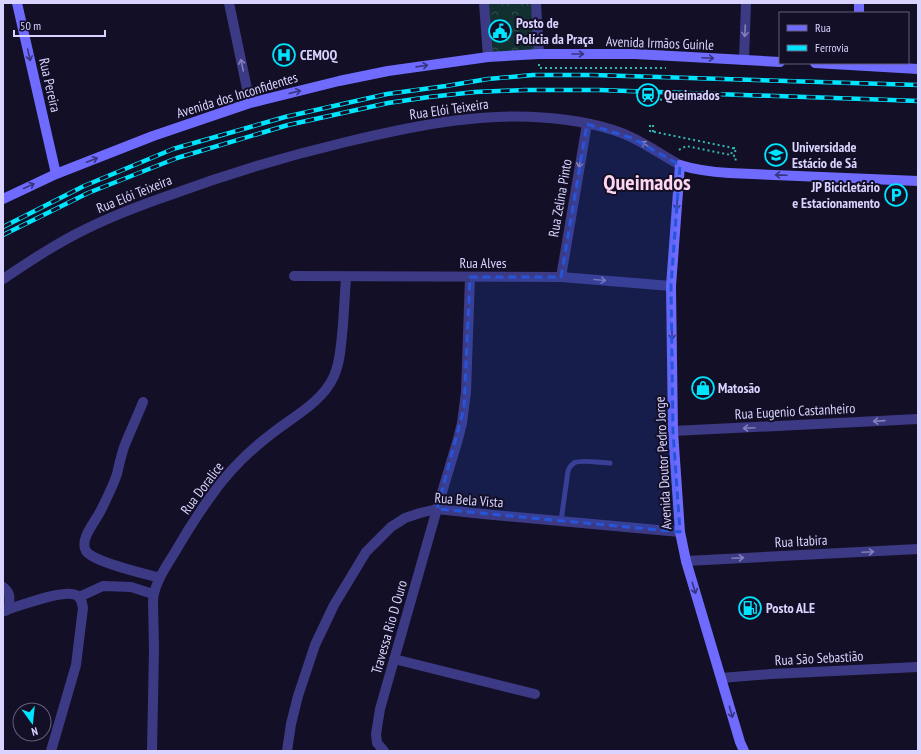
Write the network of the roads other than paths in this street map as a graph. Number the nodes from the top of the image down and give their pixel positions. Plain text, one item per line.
1 (17, 3) edge
2 (229, 3) edge
3 (484, 3) edge
4 (536, 3) edge
5 (746, 3) edge
6 (539, 54) junction
7 (488, 57) junction
8 (744, 60) junction
9 (779, 62) edge
10 (857, 64) edge
11 (918, 69) edge
12 (250, 103) junction
13 (587, 124) junction
14 (680, 165) junction
15 (56, 174) junction
16 (918, 181) edge
17 (3, 199) edge
18 (294, 276) dead end
19 (346, 277) junction
20 (470, 277) junction
21 (561, 277) junction
22 (3, 279) edge
23 (671, 286) junction
24 (143, 402) dead end
25 (918, 419) edge
26 (673, 431) junction
27 (610, 463) dead end
28 (437, 509) junction
29 (561, 522) junction
30 (680, 532) junction
31 (918, 549) edge
32 (686, 561) junction
33 (160, 578) junction
34 (3, 587) edge
35 (154, 594) junction
36 (79, 597) junction
37 (6, 610) edge
38 (394, 659) junction
39 (918, 668) edge
40 (721, 678) junction
41 (535, 694) dead end
42 (51, 751) edge
43 (152, 751) edge
44 (287, 751) edge
45 (384, 751) edge
46 (744, 751) edge

1 -> 15 main road, Rua Pereira
12 -> 2 street
3 - 7 street
4 - 6 street
5 -> 8 street
6 - 7 main road, Avenida dos Inconfidentes
6 -> 8 main road, Avenida Irmãos Guinle
12 -> 7 main road, Avenida dos Inconfidentes
8 - 9 main road, Avenida Irmãos Guinle
10 - 11 main road
15 -> 12 main road, Avenida dos Inconfidentes
14 -> 13 street, Rua Elói Teixeira
13 -> 21 street, Rua Zelina Pinto
13 - 22 street, Rua Elói Teixeira
16 -> 14 main road, Rua Elói Teixeira
14 -> 23 main road, Avenida Doutor Pedro Jorge
17 -> 15 main road, Avenida dos Inconfidentes
18 - 19 street, Rua Alves
19 - 20 street, Rua Alves
19 - 33 street, Rua Doralice
20 - 21 street, Rua Alves
20 - 28 street, Travessa Rio D Ouro
21 -> 23 street, Rua Alves
23 -> 26 main road, Avenida Doutor Pedro Jorge
24 - 33 street
25 -> 26 street, Rua Eugenio Castanheiro
26 - 30 main road, Avenida Doutor Pedro Jorge
27 - 29 lane
28 - 29 street, Rua Bela Vista
28 - 38 street, Travessa Rio D Ouro
28 - 44 street, Rua Bela Vista
29 - 30 street, Rua Bela Vista
30 - 32 main road, Avenida Doutor Pedro Jorge
32 -> 31 street, Rua Itabira
32 -> 40 main road, Avenida Doutor Pedro Jorge
33 - 35 street, Rua Doralice
34 - 37 street
35 - 36 street
35 - 43 street, Rua Doralice
36 - 37 street
36 - 42 street
38 - 41 street
38 - 45 street, Travessa Rio D Ouro
39 - 40 street, Rua São Sebastião
40 -> 46 main road, Avenida Doutor Pedro Jorge

